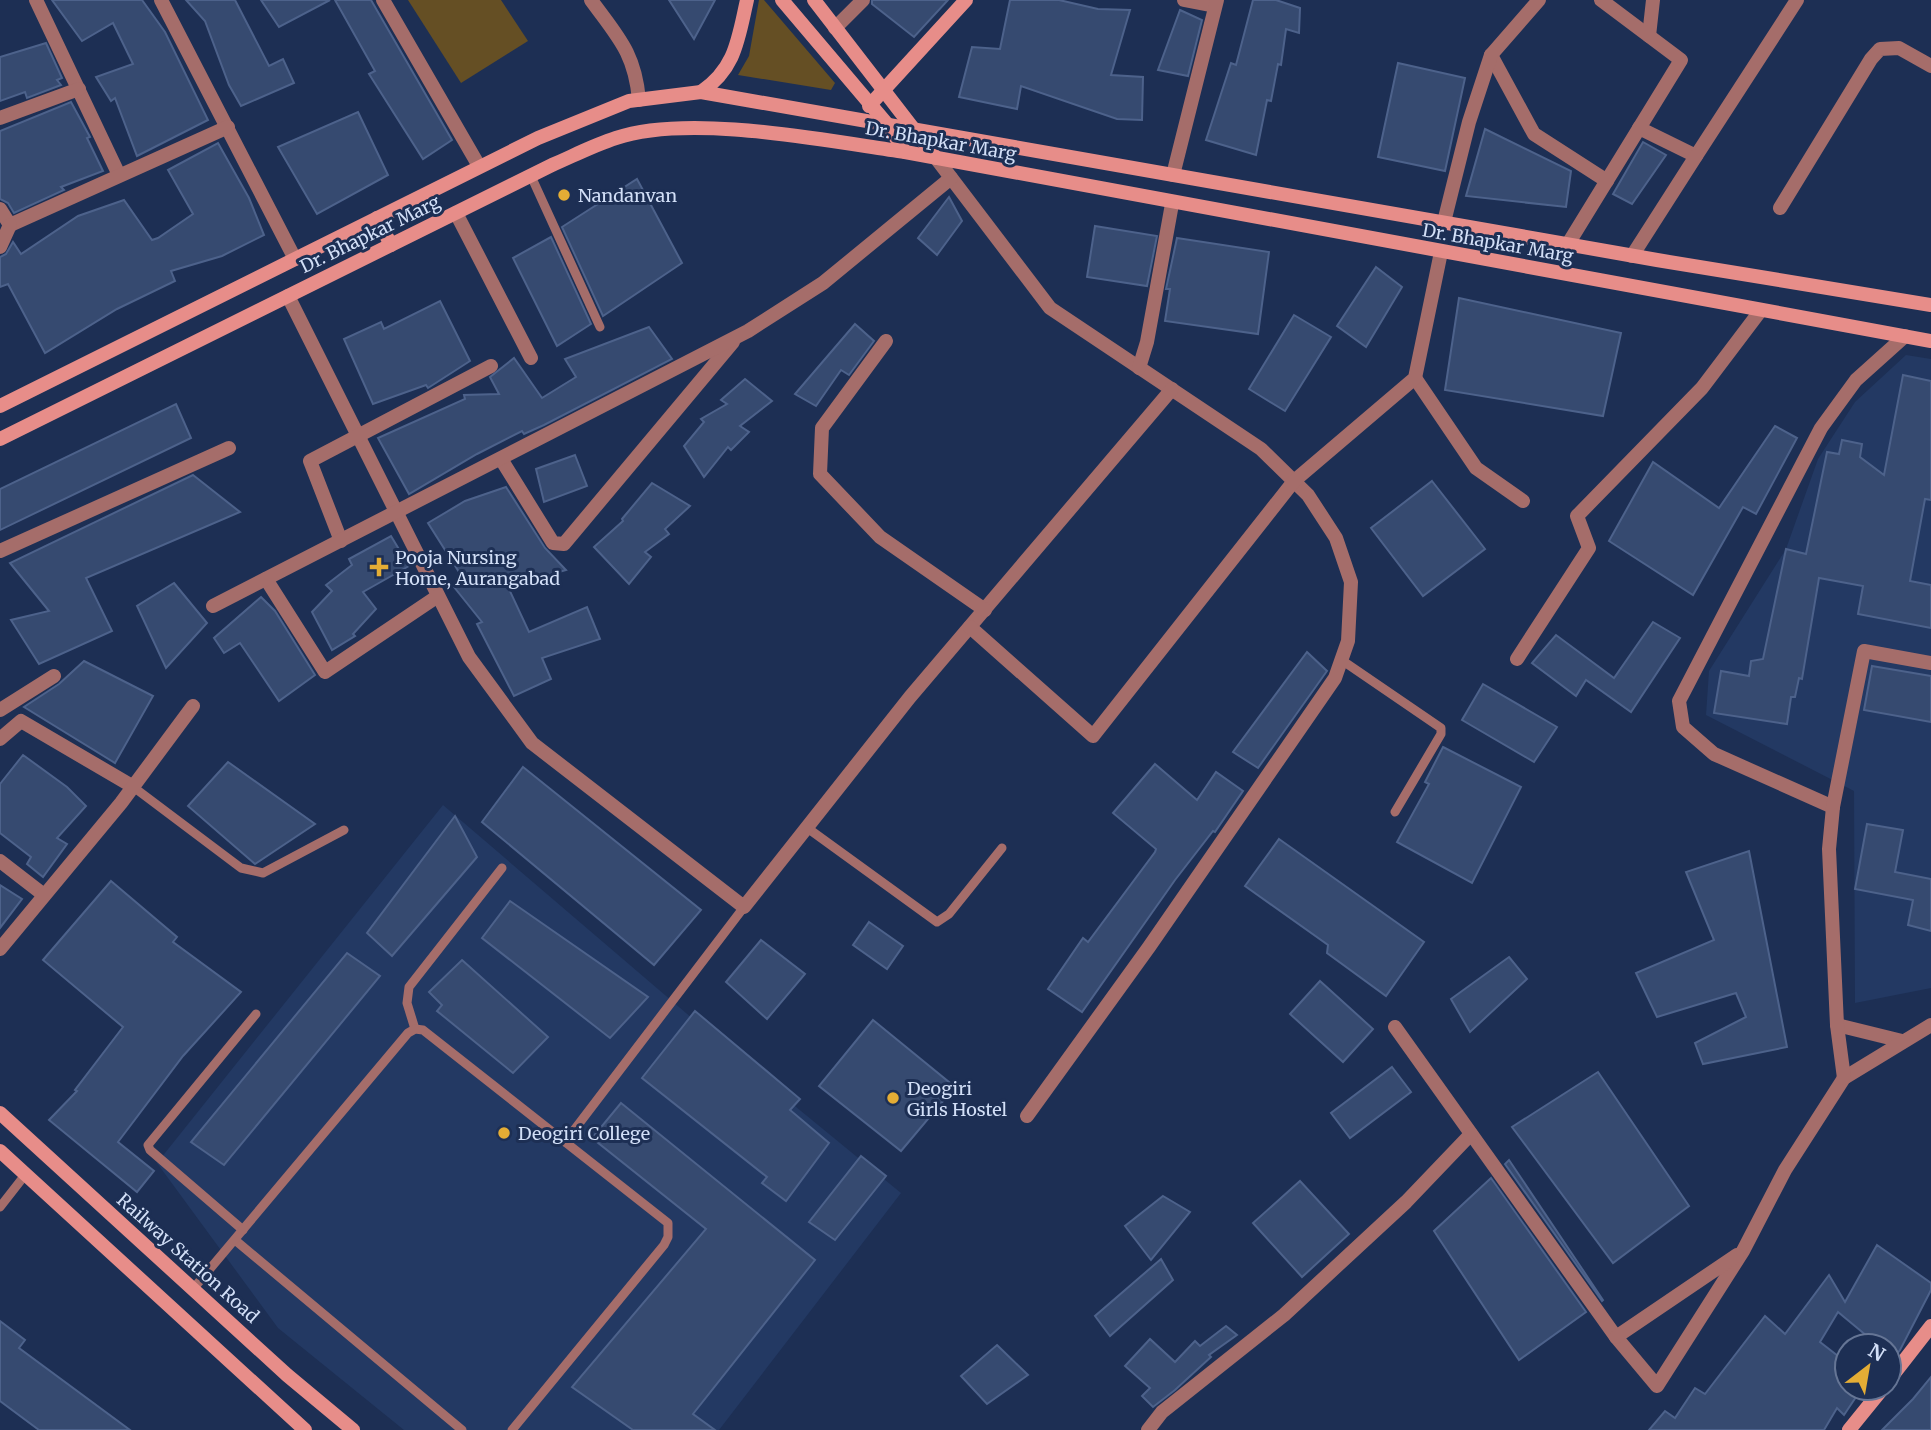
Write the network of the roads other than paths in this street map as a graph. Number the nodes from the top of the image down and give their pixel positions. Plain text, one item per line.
1 (36, 0) edge
2 (161, 0) edge
3 (383, 0) edge
4 (592, 0) edge
5 (747, 0) edge
6 (782, 0) edge
7 (814, 0) edge
8 (863, 0) edge
9 (966, 0) edge
10 (1184, 0) edge
11 (1539, 0) edge
12 (1601, 0) edge
13 (1653, 0) edge
14 (1797, 0) edge
15 (1216, 3) edge
16 (835, 28) junction
17 (1649, 36) junction
18 (1491, 55) junction
19 (1931, 65) edge
20 (79, 89) junction
21 (885, 91) junction
22 (701, 92) junction
23 (639, 100) junction
24 (869, 106) junction
25 (0, 118) edge
26 (887, 124) junction
27 (228, 127) junction
28 (1639, 128) junction
29 (917, 130) junction
30 (905, 152) junction
31 (1696, 156) junction
32 (936, 158) junction
33 (479, 166) junction
34 (1173, 174) junction
35 (120, 175) junction
36 (531, 176) junction
37 (951, 178) junction
38 (1606, 181) junction
39 (1172, 204) junction
40 (1780, 208) dead end
41 (0, 209) edge
42 (456, 213) junction
43 (377, 218) junction
44 (1444, 222) junction
45 (10, 225) junction
46 (1568, 244) junction
47 (391, 245) junction
48 (0, 247) edge
49 (1441, 252) junction
50 (1632, 256) junction
51 (295, 259) junction
52 (288, 296) junction
53 (1931, 305) edge
54 (1761, 310) junction
55 (600, 327) dead end
56 (1905, 336) junction
57 (737, 337) junction
58 (886, 341) dead end
59 (1931, 341) edge
60 (531, 358) dead end
61 (491, 366) dead end
62 (1139, 368) junction
63 (1415, 378) junction
64 (1171, 389) junction
65 (0, 406) edge
66 (358, 435) junction
67 (0, 439) edge
68 (229, 448) dead end
69 (501, 459) junction
70 (1294, 481) junction
71 (1523, 501) dead end
72 (397, 513) junction
73 (341, 541) junction
74 (0, 551) edge
75 (266, 579) junction
76 (438, 596) junction
77 (213, 606) dead end
78 (985, 610) junction
79 (970, 627) junction
80 (1517, 659) dead end
81 (1343, 661) junction
82 (1931, 663) edge
83 (54, 676) dead end
84 (193, 706) dead end
85 (0, 710) edge
86 (0, 739) edge
87 (132, 786) junction
88 (1833, 807) junction
89 (1395, 812) dead end
90 (806, 827) junction
91 (344, 830) dead end
92 (1002, 848) dead end
93 (0, 861) edge
94 (502, 868) dead end
95 (44, 895) junction
96 (744, 907) junction
97 (0, 948) edge
98 (256, 1014) dead end
99 (1837, 1025) junction
100 (1931, 1025) edge
101 (1395, 1027) dead end
102 (415, 1029) junction
103 (1902, 1041) junction
104 (1844, 1078) junction
105 (0, 1113) edge
106 (1027, 1116) dead end
107 (1471, 1133) junction
108 (565, 1142) junction
109 (0, 1151) edge
110 (25, 1175) junction
111 (0, 1207) edge
112 (243, 1230) junction
113 (235, 1240) junction
114 (1744, 1251) junction
115 (193, 1289) junction
116 (1930, 1331) edge
117 (1616, 1337) junction
118 (1903, 1363) edge
119 (1872, 1402) edge
120 (305, 1430) edge
121 (353, 1430) edge
122 (462, 1430) edge
123 (512, 1430) edge
124 (1148, 1430) edge
125 (1849, 1430) edge

1 - 20 street
2 - 27 street
3 - 33 street
4 - 23 street
5 - 22 main road
6 - 24 main road
7 - 16 main road
8 - 16 street
9 - 21 main road
10 - 15 street
11 - 18 street
12 - 17 street
13 - 17 street
14 - 31 street
15 - 34 street
16 - 21 main road
17 - 28 street
18 - 38 street
18 - 44 street
19 - 40 street
20 - 25 street
20 - 35 street
21 - 24 main road
21 - 29 main road
22 - 23 main road, Dr. Bhapkar Marg
22 - 26 main road, Dr. Bhapkar Marg
23 - 33 main road, Dr. Bhapkar Marg
24 - 26 main road
26 - 29 main road, Dr. Bhapkar Marg
26 - 30 main road
27 - 35 street
27 - 51 street
28 - 31 street
28 - 38 street
29 - 32 main road
29 - 34 main road, Dr. Bhapkar Marg
30 - 32 main road, Dr. Bhapkar Marg
30 - 36 main road, Dr. Bhapkar Marg
31 - 50 street
32 - 37 street
32 - 39 main road, Dr. Bhapkar Marg
33 - 43 main road, Dr. Bhapkar Marg
34 - 44 main road, Dr. Bhapkar Marg
35 - 45 street
36 - 42 main road, Dr. Bhapkar Marg
36 - 55 lane
37 - 57 street
37 - 62 street
38 - 46 street
39 - 49 main road, Dr. Bhapkar Marg
39 - 62 street
41 - 45 street
42 - 47 main road, Dr. Bhapkar Marg
42 - 60 street
43 - 47 main road
43 - 51 main road, Dr. Bhapkar Marg
44 - 46 main road, Dr. Bhapkar Marg
45 - 48 street
46 - 50 main road, Dr. Bhapkar Marg
47 - 52 main road, Dr. Bhapkar Marg
49 - 54 main road, Dr. Bhapkar Marg
49 - 63 street
50 - 53 main road, Dr. Bhapkar Marg
51 - 65 main road, Dr. Bhapkar Marg
52 - 66 street
52 - 67 main road, Dr. Bhapkar Marg
54 - 56 main road, Dr. Bhapkar Marg
54 - 80 street
56 - 59 main road, Dr. Bhapkar Marg
56 - 88 street
57 - 69 street
57 - 69 street
58 - 78 street
61 - 66 street
62 - 64 street
63 - 70 street
63 - 71 street
64 - 70 street
64 - 78 street
66 - 72 street
66 - 73 street
68 - 74 street
69 - 72 street
70 - 79 street
70 - 81 street
72 - 73 street
72 - 76 street
73 - 75 street
75 - 76 street
75 - 77 street
76 - 96 street
78 - 79 street
79 - 90 street
81 - 89 lane
81 - 106 street
82 - 88 street
83 - 85 street
84 - 87 street
86 - 87 street
87 - 91 lane
87 - 95 street
88 - 99 street
90 - 92 lane
90 - 96 street
93 - 95 street
94 - 102 lane
95 - 97 street
96 - 108 lane
98 - 112 lane
99 - 103 street
99 - 104 street
100 - 103 street
101 - 107 street
102 - 108 lane
102 - 112 lane
103 - 104 street
104 - 114 street
105 - 115 main road, Railway Station Road
107 - 117 street
107 - 124 street
108 - 123 lane
109 - 110 main road
110 - 111 lane
110 - 120 main road
112 - 113 lane
113 - 115 lane
113 - 122 lane
114 - 117 street
114 - 117 street
115 - 121 main road, Railway Station Road
116 - 118 main road
119 - 125 main road

